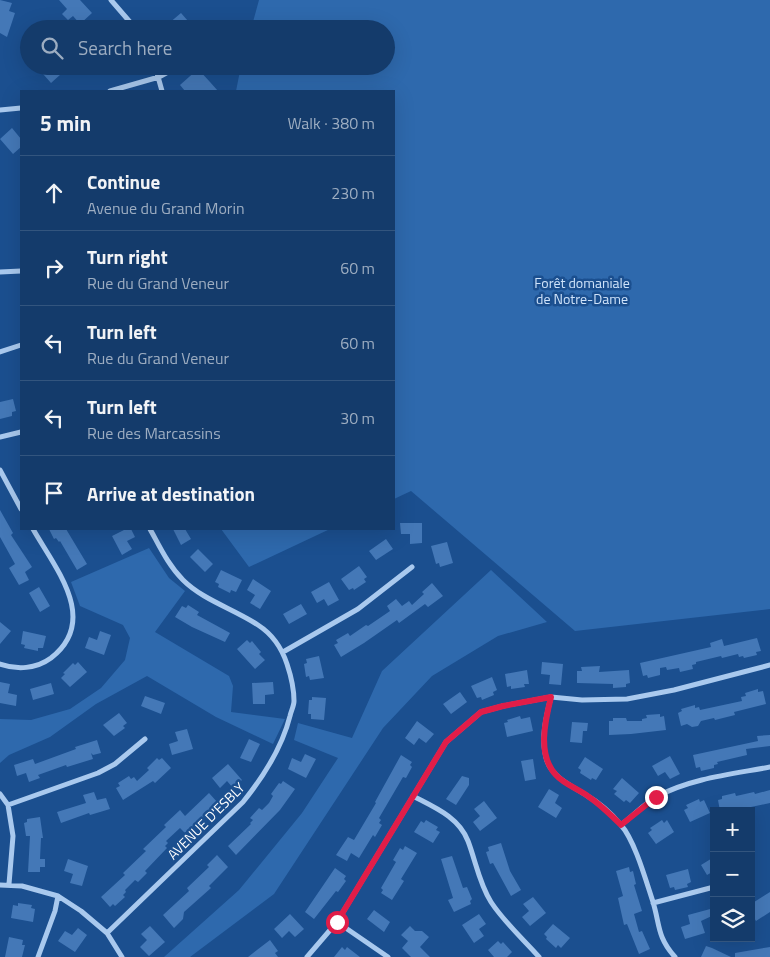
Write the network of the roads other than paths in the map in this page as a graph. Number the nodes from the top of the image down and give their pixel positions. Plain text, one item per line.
1 (111, 0) edge
2 (128, 20) edge
3 (163, 75) edge
4 (159, 77) junction
5 (114, 90) edge
6 (162, 90) edge
7 (20, 108) edge
8 (0, 110) edge
9 (20, 271) edge
10 (0, 272) edge
11 (20, 344) edge
12 (0, 352) edge
13 (20, 432) edge
14 (0, 437) edge
15 (0, 470) edge
16 (20, 506) edge
17 (34, 530) edge
18 (151, 530) edge
19 (412, 567) dead end
20 (283, 652) junction
21 (0, 664) edge
22 (770, 665) edge
23 (551, 697) junction
24 (145, 739) dead end
25 (770, 767) edge
26 (0, 794) edge
27 (413, 796) junction
28 (8, 806) junction
29 (621, 825) junction
30 (9, 884) junction
31 (0, 885) edge
32 (710, 888) edge
33 (58, 896) junction
34 (653, 903) junction
35 (337, 922) junction
36 (107, 933) junction
37 (38, 957) edge
38 (122, 957) edge
39 (307, 957) edge
40 (388, 957) edge
41 (539, 957) edge
42 (675, 957) edge

1 - 2 street
3 - 4 street
4 - 5 street
4 - 6 street
7 - 8 street
9 - 10 street
11 - 12 street
13 - 14 street
15 - 16 street
17 - 21 street
18 - 20 street, AVENUE D'ESBLY
19 - 20 street
20 - 36 street, AVENUE D'ESBLY
22 - 23 street
23 - 27 street
23 - 29 street
24 - 28 street
25 - 29 street
26 - 28 street
27 - 35 street
27 - 41 street
28 - 30 street
29 - 34 street
30 - 31 street
30 - 33 street
32 - 34 street
33 - 36 street
33 - 37 street
34 - 42 street
35 - 39 street
35 - 40 street
36 - 38 street

